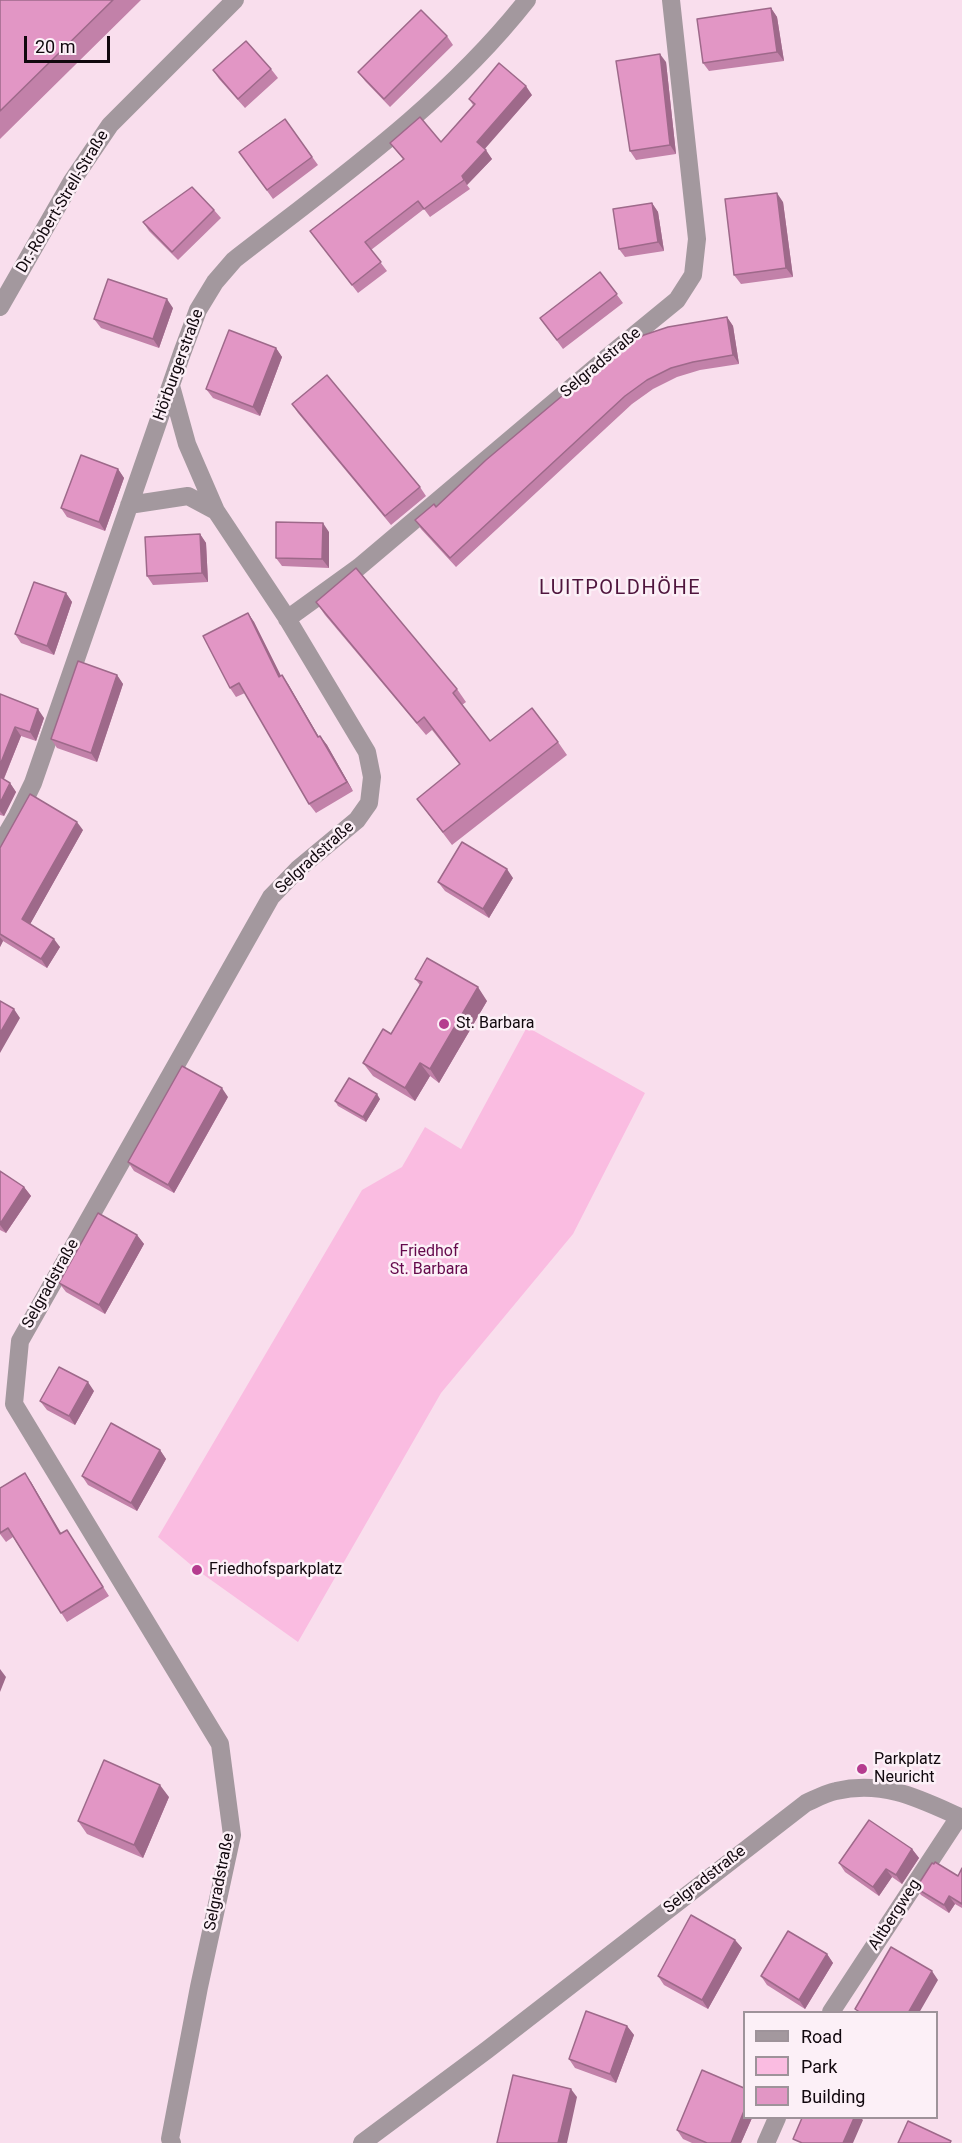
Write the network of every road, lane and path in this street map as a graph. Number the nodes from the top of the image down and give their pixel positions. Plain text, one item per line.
1 (235, 0) edge
2 (526, 0) edge
3 (671, 0) edge
4 (0, 307) edge
5 (171, 386) junction
6 (129, 506) junction
7 (216, 511) junction
8 (287, 619) junction
9 (0, 845) edge
10 (960, 1817) edge
11 (832, 2011) edge
12 (777, 2119) edge
13 (172, 2143) edge
14 (362, 2143) edge
15 (766, 2143) edge

1 - 4 street, Dr.-Robert-Strell-Straße
2 - 5 street, Hörburgerstraße
3 - 8 street, Selgradstraße
5 - 6 street, Hörburgerstraße
5 - 7 street, Selgradstraße
6 - 7 street, Selgradstraße
6 - 9 street, Hörburgerstraße
7 - 8 street, Selgradstraße
8 - 13 street, Selgradstraße
10 - 11 street, Altbergweg
10 - 14 street, Selgradstraße
12 - 15 street

